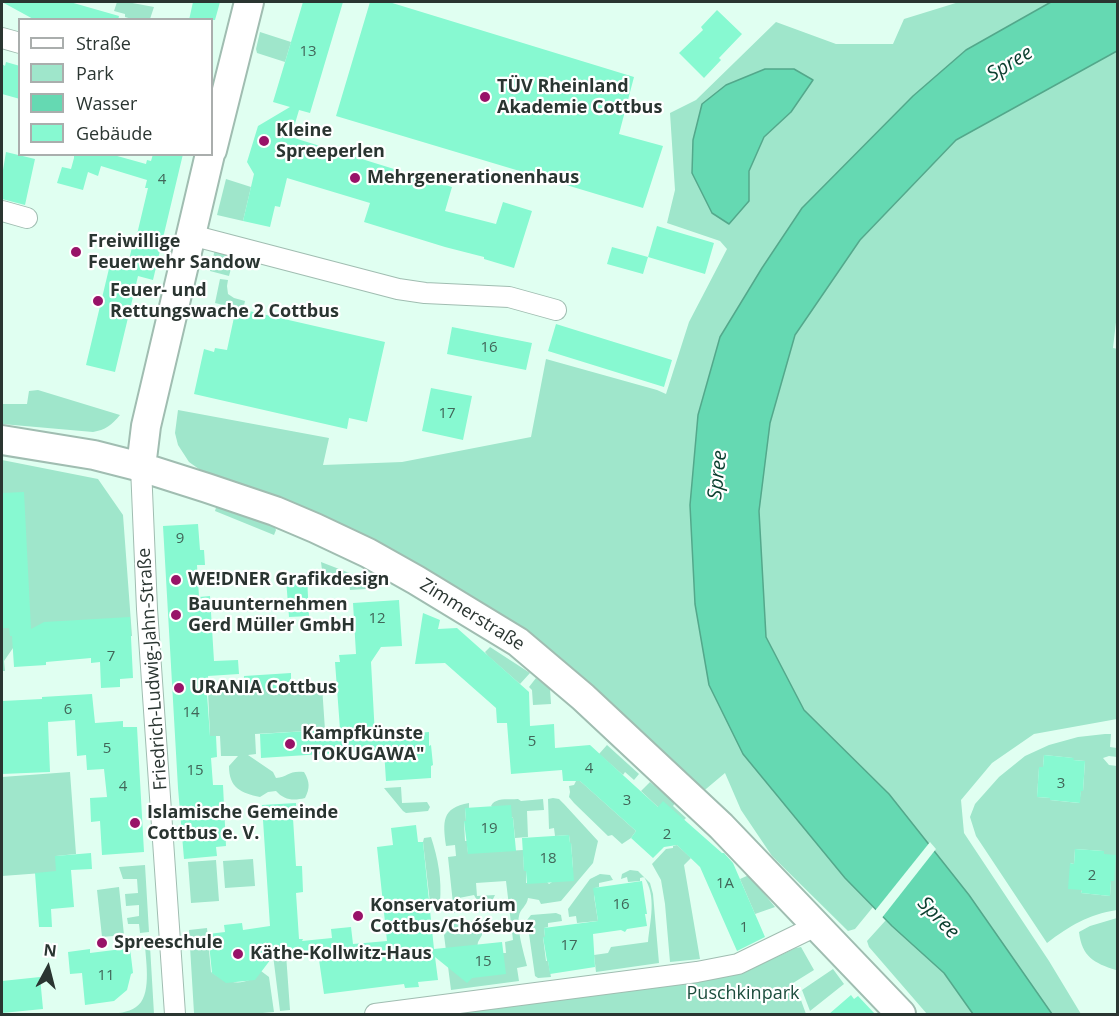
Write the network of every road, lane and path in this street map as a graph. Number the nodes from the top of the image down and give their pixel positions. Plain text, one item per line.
1 (249, 2) edge
2 (2, 38) edge
3 (18, 42) edge
4 (217, 103) edge
5 (213, 136) edge
6 (210, 156) edge
7 (2, 211) edge
8 (27, 218) dead end
9 (191, 235) junction
10 (556, 310) dead end
11 (2, 440) edge
12 (141, 467) junction
13 (816, 926) junction
14 (175, 1014) edge
15 (375, 1014) edge
16 (901, 1014) edge

1 - 4 street
2 - 3 street
4 - 5 street
6 - 9 street
7 - 8 street
9 - 10 street
9 - 12 street
11 - 12 street, Zimmerstraße
12 - 13 street, Zimmerstraße
12 - 14 street, Friedrich-Ludwig-Jahn-Straße
13 - 15 street
13 - 16 street, Zimmerstraße

